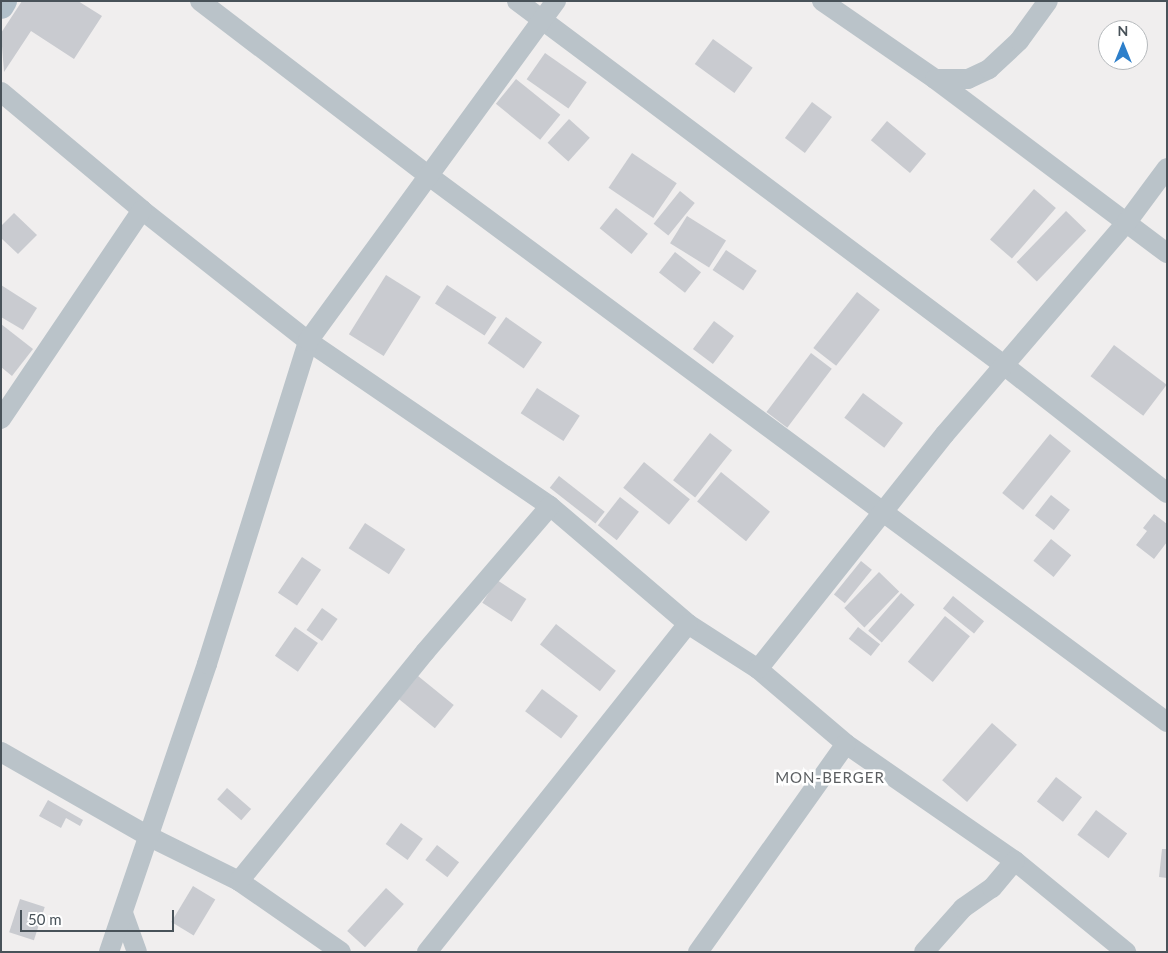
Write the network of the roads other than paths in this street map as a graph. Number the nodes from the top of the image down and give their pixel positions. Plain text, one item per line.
1 (4, 1) edge
2 (200, 1) edge
3 (517, 1) edge
4 (556, 1) edge
5 (822, 1) edge
6 (1048, 1) edge
7 (1, 6) edge
8 (542, 20) junction
9 (935, 79) junction
10 (1, 92) edge
11 (1167, 168) edge
12 (429, 176) junction
13 (142, 210) junction
14 (1127, 222) junction
15 (1167, 253) edge
16 (308, 341) junction
17 (1006, 366) junction
18 (1, 419) edge
19 (1167, 494) edge
20 (550, 506) junction
21 (885, 513) junction
22 (688, 624) junction
23 (758, 668) junction
24 (1167, 722) edge
25 (846, 744) junction
26 (1, 752) edge
27 (150, 837) junction
28 (1015, 861) junction
29 (239, 881) junction
30 (123, 913) junction
31 (310, 932) junction
32 (109, 952) edge
33 (136, 952) edge
34 (312, 952) edge
35 (341, 952) edge
36 (427, 952) edge
37 (698, 952) edge
38 (924, 952) edge
39 (1126, 952) edge

1 - 7 main road
2 - 12 street
3 - 8 street
4 - 8 street
5 - 9 street
6 - 9 street
8 - 12 street
8 - 17 street
9 - 14 street
10 - 13 street
11 - 14 street
12 - 16 street
12 - 21 street
13 - 16 street
13 - 18 street
14 - 15 street
14 - 17 street
16 - 20 street
16 - 27 street
17 - 19 street
17 - 21 street
20 - 22 street
20 - 29 street
21 - 23 street
21 - 24 street
22 - 23 street
22 - 36 street
23 - 25 street
25 - 28 street
25 - 37 street
26 - 27 street
27 - 29 street
27 - 30 street
28 - 38 street
28 - 39 street
29 - 31 street
30 - 32 street
30 - 33 street
31 - 34 street
31 - 35 street

